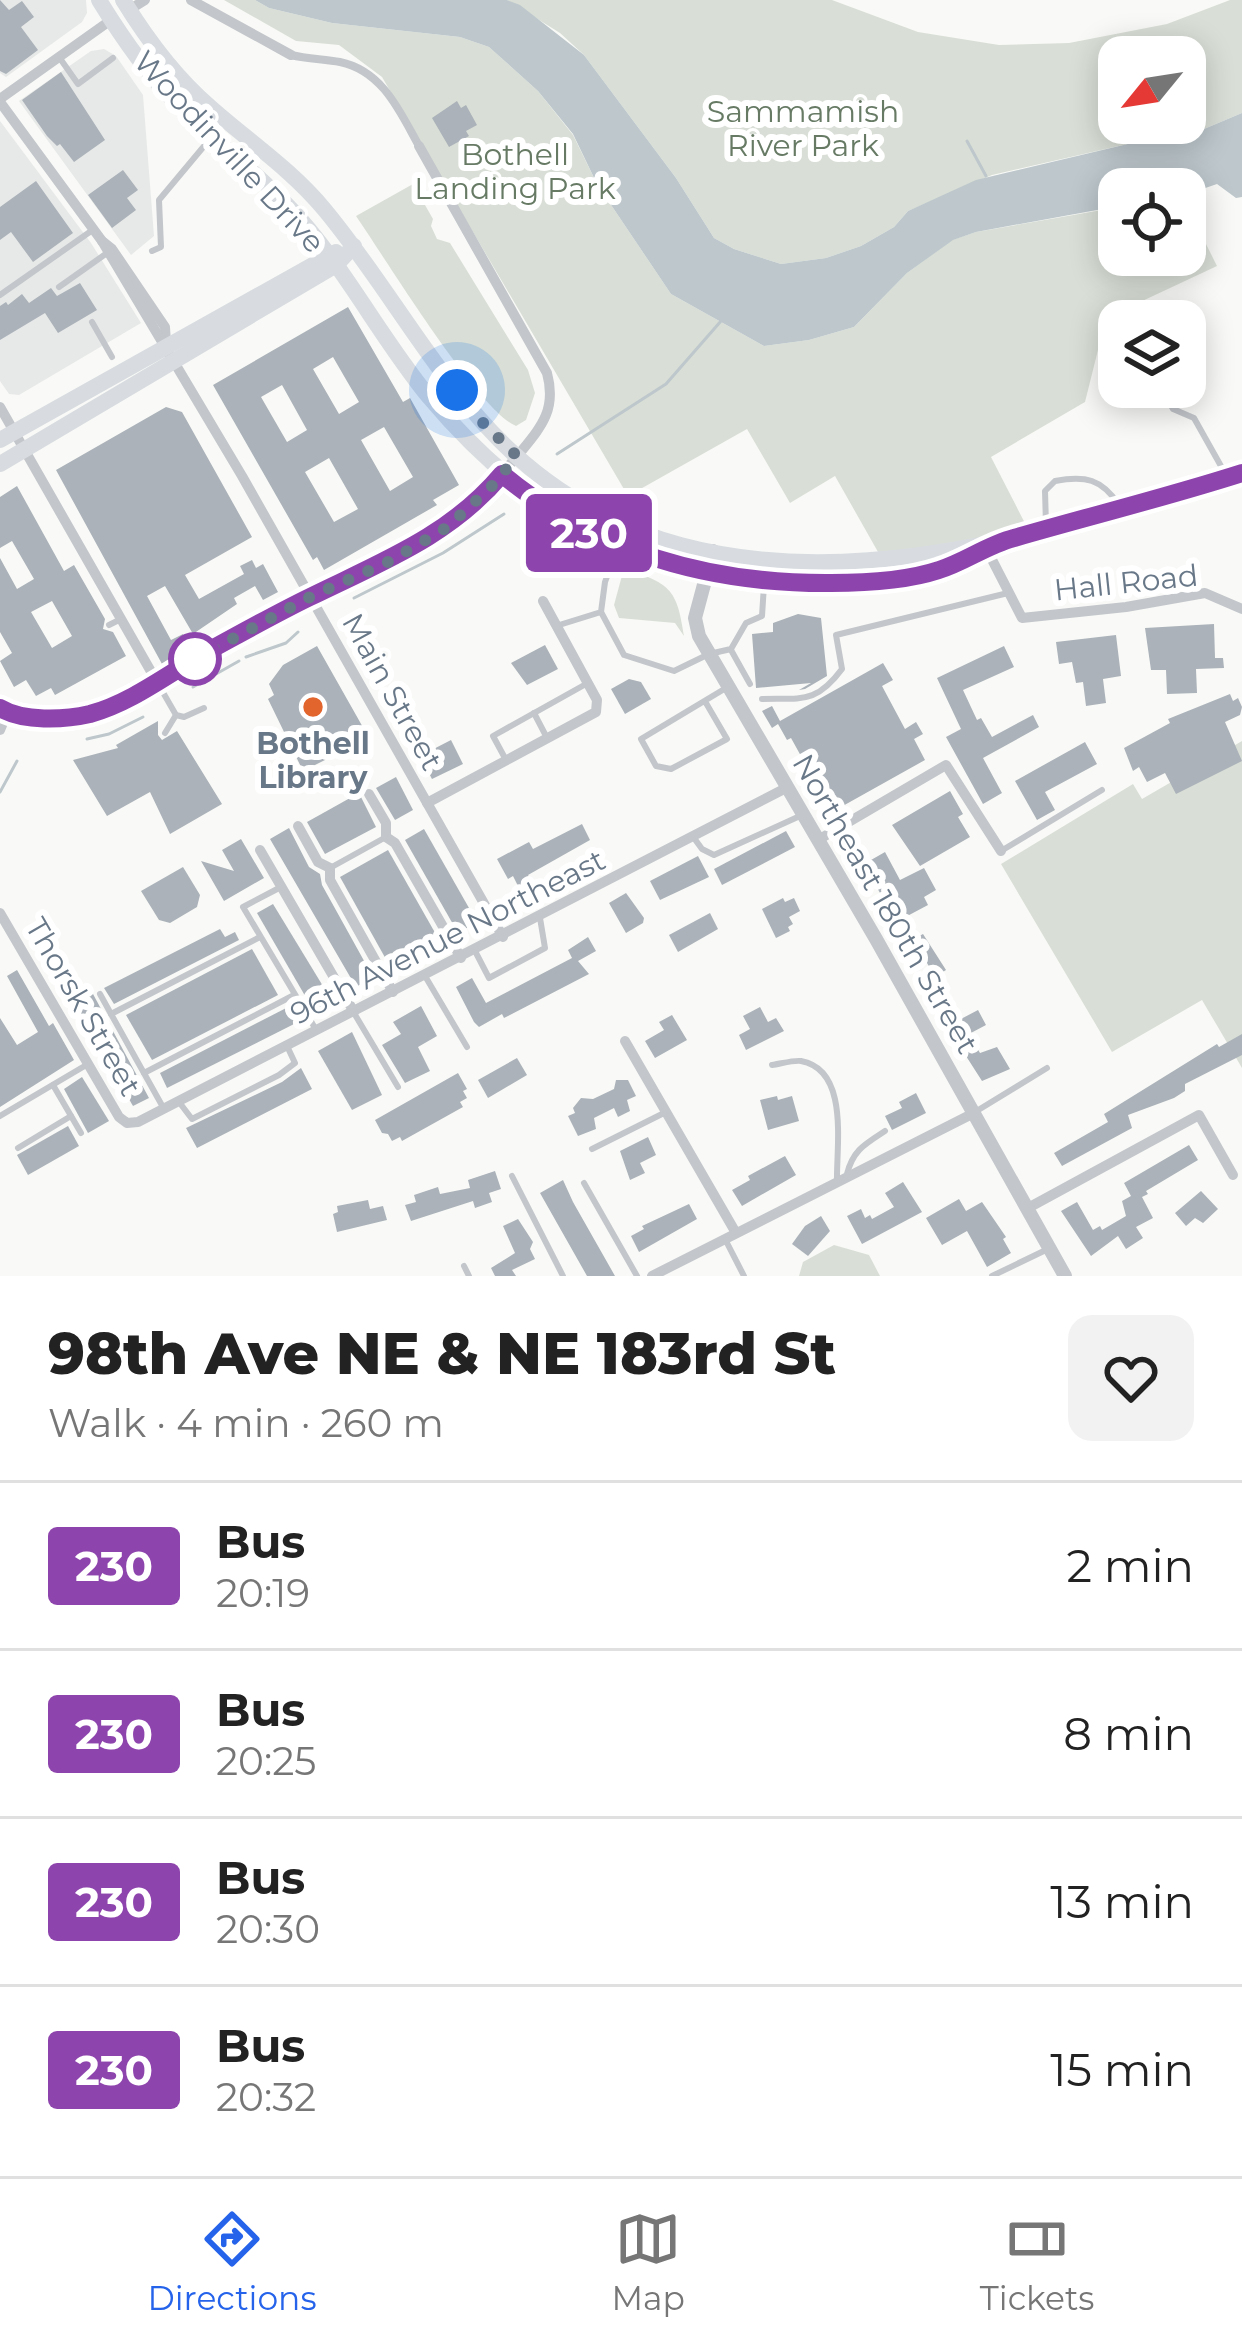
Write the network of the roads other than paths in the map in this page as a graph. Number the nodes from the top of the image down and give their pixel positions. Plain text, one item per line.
1 (102, 0) edge
2 (191, 0) edge
3 (133, 3) edge
4 (111, 20) junction
5 (147, 37) junction
6 (291, 55) joint
7 (59, 57) junction
8 (113, 58) dead end
9 (0, 100) edge
10 (212, 136) junction
11 (419, 146) joint
12 (94, 229) junction
13 (354, 246) junction
14 (105, 247) junction
15 (152, 251) dead end
16 (331, 260) junction
17 (59, 287) dead end
18 (0, 295) edge
19 (92, 322) dead end
20 (171, 353) junction
21 (112, 357) dead end
22 (0, 407) edge
23 (1172, 408) edge
24 (7, 436) edge
25 (25, 450) junction
26 (517, 456) junction
27 (0, 464) edge
28 (502, 474) junction
29 (1235, 475) edge
30 (1121, 508) junction
31 (1047, 528) junction
32 (618, 546) junction
33 (985, 546) junction
34 (713, 551) junction
35 (708, 574) junction
36 (765, 582) junction
37 (1008, 593) junction
38 (310, 597) junction
39 (543, 601) dead end
40 (1242, 609) edge
41 (601, 611) junction
42 (556, 626) junction
43 (731, 649) junction
44 (710, 653) junction
45 (157, 682) junction
46 (587, 682) junction
47 (750, 684) dead end
48 (729, 686) junction
49 (762, 699) dead end
50 (706, 703) junction
51 (204, 708) dead end
52 (4, 710) edge
53 (534, 713) junction
54 (176, 715) junction
55 (0, 730) edge
56 (164, 733) dead end
57 (548, 739) junction
58 (506, 760) junction
59 (788, 788) junction
60 (1102, 790) dead end
61 (369, 794) dead end
62 (427, 802) junction
63 (803, 814) junction
64 (298, 826) dead end
65 (386, 837) junction
66 (694, 838) junction
67 (818, 840) junction
68 (260, 850) dead end
69 (1000, 851) joint
70 (330, 868) junction
71 (281, 887) junction
72 (0, 913) edge
73 (540, 918) junction
74 (260, 937) junction
75 (503, 937) junction
76 (475, 951) junction
77 (461, 958) junction
78 (425, 976) junction
79 (393, 992) junction
80 (100, 994) dead end
81 (294, 995) junction
82 (354, 1012) junction
83 (111, 1014) junction
84 (316, 1031) junction
85 (626, 1041) dead end
86 (287, 1046) junction
87 (467, 1047) dead end
88 (88, 1064) junction
89 (772, 1065) dead end
90 (1047, 1068) dead end
91 (144, 1073) junction
92 (52, 1085) junction
93 (398, 1087) dead end
94 (178, 1101) junction
95 (164, 1109) junction
96 (666, 1112) junction
97 (972, 1114) junction
98 (0, 1115) edge
99 (71, 1116) junction
100 (128, 1123) joint
101 (885, 1131) dead end
102 (81, 1133) dead end
103 (18, 1148) dead end
104 (592, 1149) dead end
105 (1233, 1175) dead end
106 (512, 1176) dead end
107 (841, 1180) junction
108 (584, 1183) dead end
109 (1028, 1208) junction
110 (730, 1236) junction
111 (1050, 1248) junction
112 (464, 1266) dead end
113 (469, 1276) edge
114 (562, 1276) edge
115 (637, 1276) edge
116 (652, 1276) edge
117 (745, 1276) edge
118 (992, 1276) edge
119 (1066, 1276) edge

1 - 3 main road
1 - 4 main road, Woodinville Drive
2 - 6 street
3 - 5 main road, Woodinville Drive
4 - 5 main road
4 - 7 street
4 - 10 main road, Woodinville Drive
5 - 13 main road, Woodinville Drive
6 - 11 street
7 - 8 lane
7 - 9 street
9 - 12 street, Main Street
10 - 15 lane
10 - 16 main road, Woodinville Drive
11 - 26 street
12 - 14 street, Main Street
12 - 18 lane
13 - 16 main road
13 - 26 main road, Woodinville Drive
14 - 17 lane
14 - 20 street, Main Street
16 - 20 main road
16 - 28 main road, Woodinville Drive
19 - 21 lane
20 - 24 main road
20 - 25 main road
20 - 38 street, Main Street
22 - 24 street
23 - 29 lane
24 - 25 street
25 - 27 main road
25 - 45 street
26 - 28 street
26 - 34 main road, Woodinville Drive
28 - 32 main road, Woodinville Drive
28 - 38 street
29 - 30 main road
30 - 31 main road
30 - 31 lane
31 - 33 main road
32 - 35 main road, Woodinville Drive
32 - 41 lane
33 - 34 main road, Woodinville Drive
33 - 36 main road, Woodinville Drive
33 - 37 street
34 - 35 street, Northeast 180th Street
35 - 36 main road, Woodinville Drive
35 - 44 street, Northeast 180th Street
36 - 43 lane
37 - 40 street, Hall Road
37 - 49 lane
38 - 45 street
38 - 62 street, Main Street
39 - 42 street
41 - 42 lane
41 - 44 lane
42 - 46 street
43 - 44 lane
43 - 47 lane
44 - 48 street, Northeast 180th Street
45 - 52 street
45 - 54 lane
46 - 53 lane
46 - 57 street
48 - 50 lane
48 - 59 street, Northeast 180th Street
50 - 50 lane
51 - 54 lane
52 - 55 street
53 - 57 lane
53 - 58 lane
54 - 56 lane
57 - 58 street
58 - 62 street
59 - 63 street, Northeast 180th Street
59 - 66 street, 96th Avenue Northeast
60 - 69 lane
61 - 65 street
62 - 75 street, Main Street
63 - 66 lane
63 - 67 street, Northeast 180th Street
64 - 70 street
65 - 70 lane
65 - 77 street
66 - 73 street, 96th Avenue Northeast
67 - 69 street
67 - 97 street, Northeast 180th Street
68 - 71 street
70 - 79 street
71 - 74 lane
71 - 82 street
72 - 88 street, Thorsk Street
73 - 75 street, 96th Avenue Northeast
73 - 76 lane
74 - 81 lane
74 - 83 lane
75 - 76 street, 96th Avenue Northeast
76 - 77 street, 96th Avenue Northeast
77 - 78 street, 96th Avenue Northeast
78 - 79 street, 96th Avenue Northeast
78 - 87 lane
79 - 82 street, 96th Avenue Northeast
80 - 83 lane
81 - 84 lane
81 - 91 lane
82 - 84 street, 96th Avenue Northeast
82 - 93 lane
83 - 91 lane
84 - 86 street, 96th Avenue Northeast
85 - 96 street
86 - 94 street, 96th Avenue Northeast
86 - 94 lane
88 - 92 lane
88 - 100 street, Thorsk Street
89 - 107 lane
90 - 97 lane
91 - 95 lane
92 - 98 lane
92 - 99 lane
94 - 95 street, 96th Avenue Northeast
95 - 100 street, 96th Avenue Northeast
96 - 104 lane
96 - 110 street
97 - 107 street
97 - 109 street, Northeast 180th Street
99 - 102 lane
99 - 103 lane
101 - 107 lane
105 - 109 street
106 - 114 lane
107 - 110 street
108 - 115 lane
109 - 111 street, Northeast 180th Street
110 - 116 street
110 - 117 lane
111 - 118 lane
111 - 119 street, Northeast 180th Street
112 - 113 lane

